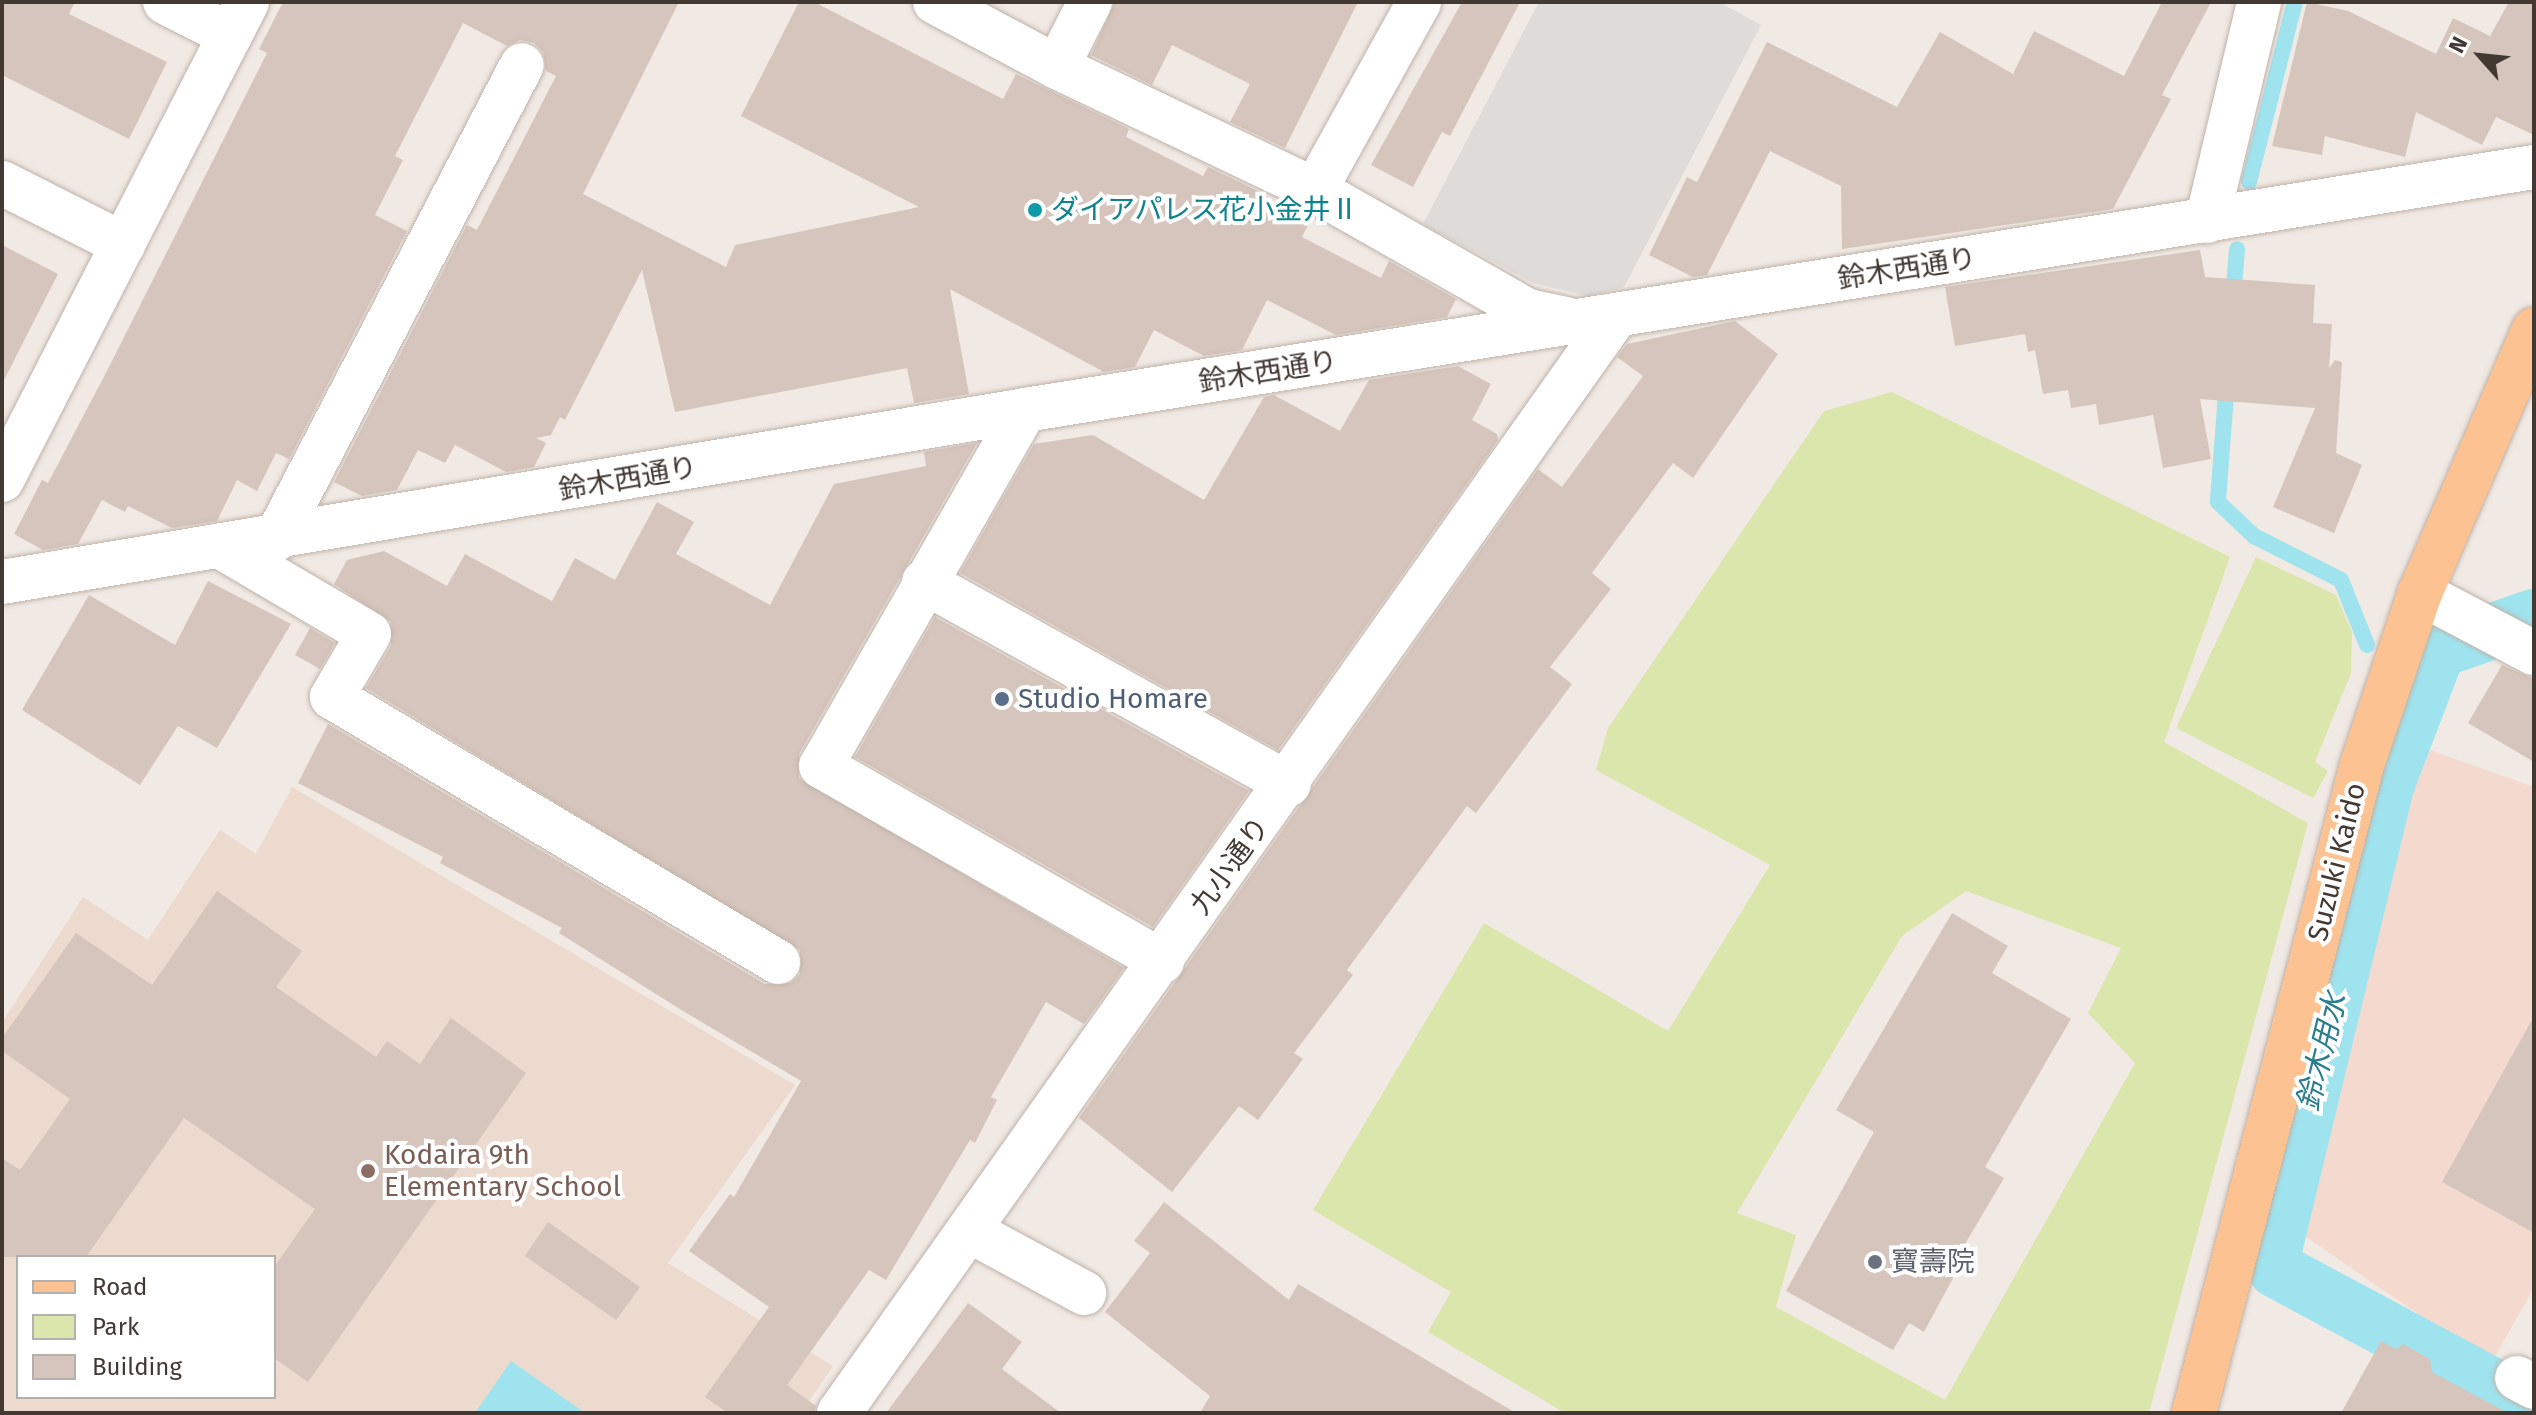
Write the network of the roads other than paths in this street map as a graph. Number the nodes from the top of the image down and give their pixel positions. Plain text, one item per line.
1 (165, 2) edge
2 (935, 2) edge
3 (1090, 2) edge
4 (1419, 2) edge
5 (2259, 2) edge
6 (239, 18) edge
7 (522, 65) dead end
8 (1057, 67) junction
9 (2534, 167) edge
10 (2, 183) edge
11 (1315, 190) junction
12 (2207, 221) junction
13 (123, 244) junction
14 (1596, 319) junction
15 (2534, 330) edge
16 (1025, 410) junction
17 (2, 480) edge
18 (275, 540) junction
19 (223, 548) junction
20 (924, 582) junction
21 (5, 587) edge
22 (2420, 593) junction
23 (2509, 640) edge
24 (1289, 784) junction
25 (1162, 961) junction
26 (778, 962) dead end
27 (970, 1231) junction
28 (1084, 1293) dead end
29 (839, 1413) edge
30 (2194, 1413) edge

1 - 6 street
2 - 8 street
3 - 8 street
4 - 11 street
5 - 12 street
6 - 13 street
7 - 18 street
8 - 11 street
9 - 12 street, 鈴木西通り
10 - 13 street
11 - 14 street
12 - 14 street, 鈴木西通り
13 - 17 street
14 - 16 street, 鈴木西通り
14 - 24 street, 九小通り
15 - 22 main road, Suzuki Kaido
16 - 18 street, 鈴木西通り
16 - 20 street
18 - 19 street, 鈴木西通り
19 - 21 street, 鈴木西通り
19 - 26 street
20 - 24 street
20 - 25 street
22 - 23 street
22 - 30 main road, Suzuki Kaido
24 - 25 street, 九小通り
25 - 27 street, 九小通り
27 - 28 street
27 - 29 street, 九小通り

